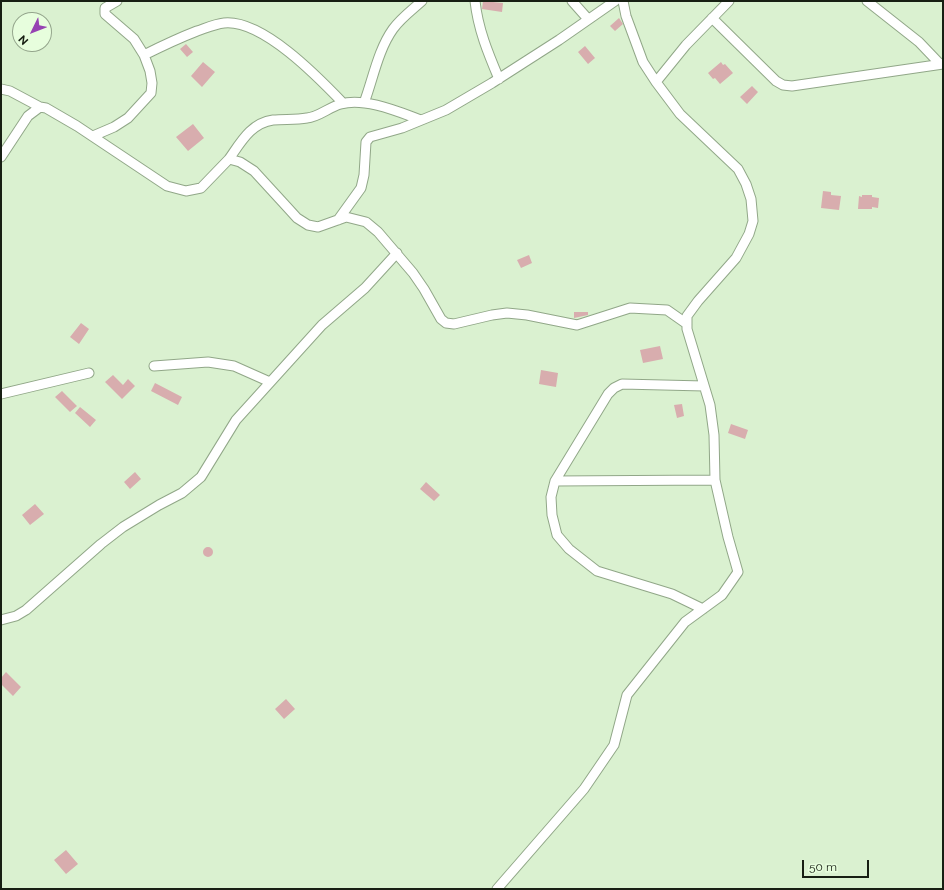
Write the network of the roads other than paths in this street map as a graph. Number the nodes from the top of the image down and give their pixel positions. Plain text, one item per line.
1 (117, 1) edge
2 (422, 1) edge
3 (475, 1) edge
4 (572, 1) edge
5 (615, 1) edge
6 (623, 1) edge
7 (729, 1) edge
8 (867, 1) edge
9 (712, 18) junction
10 (588, 19) junction
11 (144, 55) junction
12 (941, 64) edge
13 (499, 79) junction
14 (656, 82) junction
15 (1, 89) edge
16 (343, 103) junction
17 (364, 103) junction
18 (40, 107) junction
19 (421, 120) junction
20 (92, 136) junction
21 (1, 157) edge
22 (229, 159) junction
23 (338, 220) junction
24 (397, 253) junction
25 (687, 324) junction
26 (154, 366) dead end
27 (89, 373) dead end
28 (270, 382) junction
29 (704, 386) junction
30 (1, 394) edge
31 (715, 480) junction
32 (555, 481) junction
33 (703, 609) junction
34 (1, 620) edge
35 (497, 889) edge

1 - 11 street
2 - 17 street
3 - 13 street
4 - 10 street
5 - 10 street
6 - 14 street
7 - 9 street
8 - 12 street
9 - 12 street
9 - 14 street
10 - 13 street
11 - 16 street
11 - 20 street
13 - 19 street
14 - 25 street
15 - 18 street
16 - 17 street
16 - 22 street
17 - 19 street
18 - 20 street
18 - 21 street
19 - 23 street
20 - 22 street
22 - 23 street
23 - 24 street
24 - 25 street
24 - 28 street
25 - 29 street
26 - 28 street
27 - 30 street
28 - 34 street
29 - 31 street
29 - 32 street
31 - 32 street
31 - 33 street
32 - 33 street
33 - 35 street

